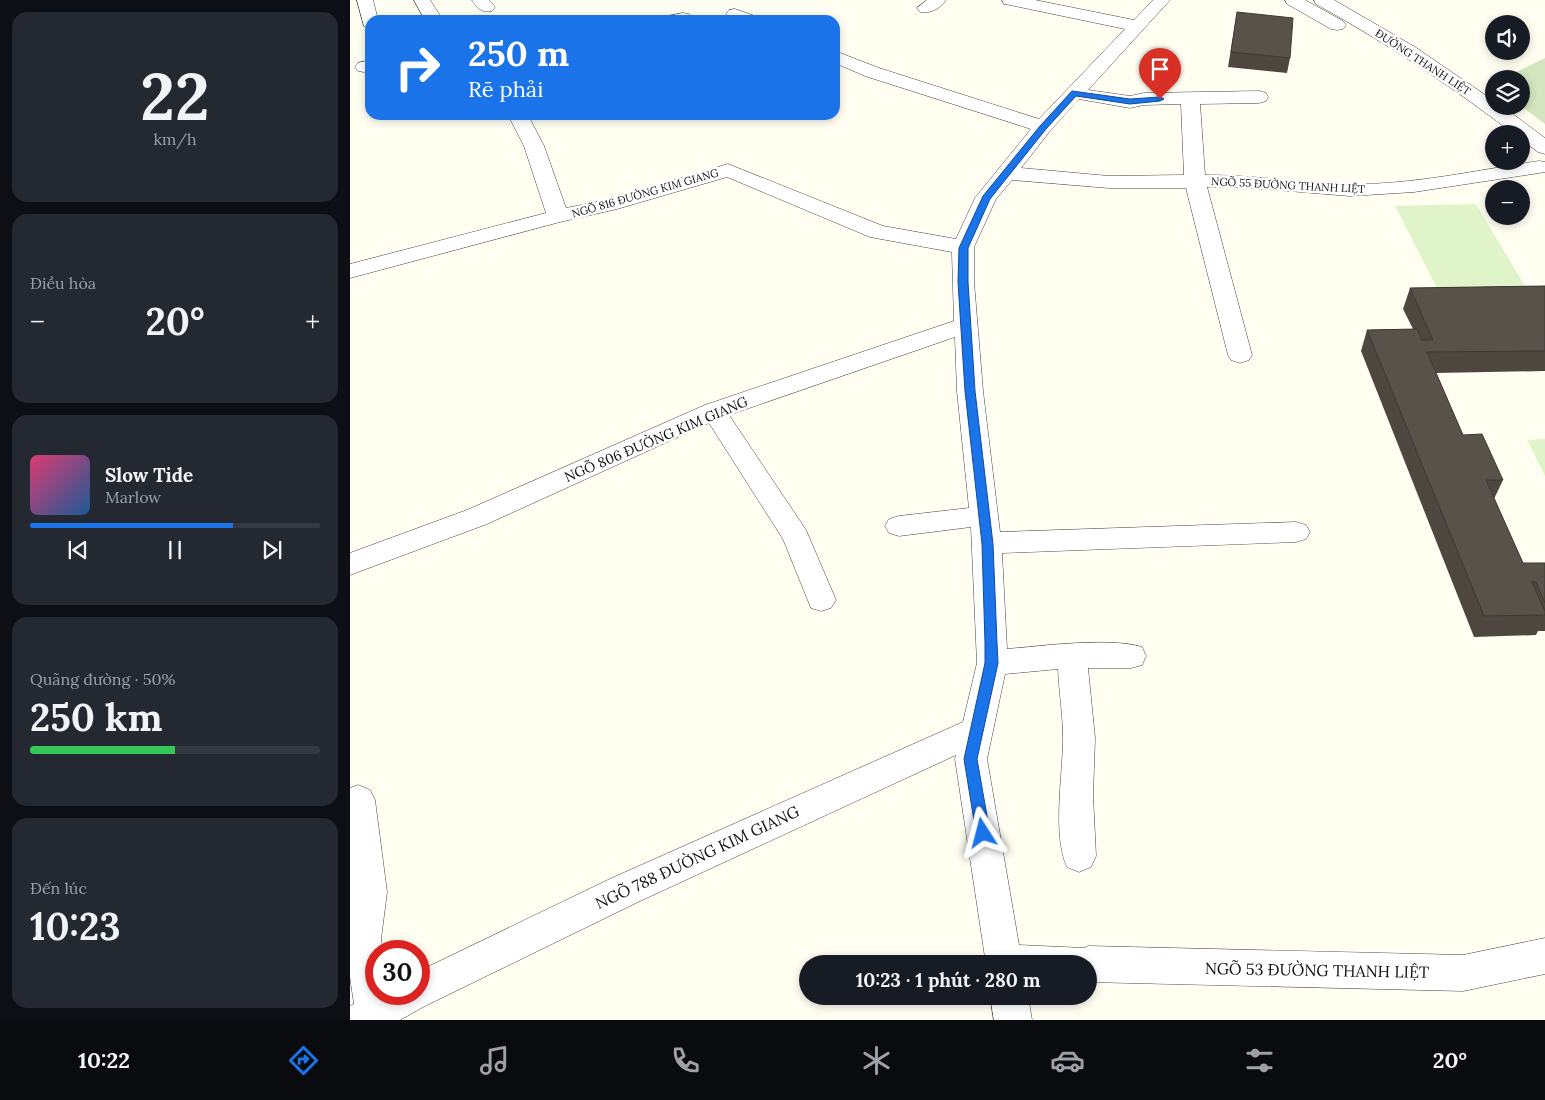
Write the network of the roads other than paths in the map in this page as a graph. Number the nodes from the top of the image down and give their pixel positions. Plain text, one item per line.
1 (365, 0) edge
2 (422, 0) edge
3 (1010, 0) edge
4 (1162, 0) edge
5 (1293, 0) edge
6 (1322, 0) edge
7 (368, 15) edge
8 (431, 15) edge
9 (1138, 26) junction
10 (840, 58) edge
11 (1074, 93) junction
12 (1259, 97) dead end
13 (1190, 98) junction
14 (521, 120) edge
15 (1487, 125) edge
16 (1043, 127) junction
17 (1545, 148) edge
18 (1530, 160) edge
19 (1542, 170) edge
20 (1006, 173) junction
21 (1195, 181) junction
22 (558, 216) junction
23 (963, 248) junction
24 (350, 272) edge
25 (966, 325) junction
26 (1240, 355) dead end
27 (714, 411) junction
28 (984, 516) junction
29 (899, 526) dead end
30 (1296, 532) dead end
31 (987, 544) junction
32 (350, 564) edge
33 (821, 600) dead end
34 (1072, 656) junction
35 (1131, 656) dead end
36 (992, 663) junction
37 (977, 730) junction
38 (358, 800) dead end
39 (1079, 856) dead end
40 (1003, 955) edge
41 (1545, 956) edge
42 (1097, 964) edge
43 (430, 985) edge
44 (390, 1005) edge
45 (1011, 1005) edge
46 (369, 1017) edge
47 (1013, 1020) edge

1 - 7 street
2 - 8 street
3 - 9 street
4 - 9 street
5 - 15 street
6 - 17 street, ĐƯỜNG THANH LIỆT
9 - 11 street
10 - 16 street
11 - 13 street
11 - 16 street
12 - 13 street
13 - 21 street
14 - 22 street
16 - 20 street
18 - 19 street
19 - 21 street, NGÕ 55 ĐƯỜNG THANH LIỆT
20 - 21 street, NGÕ 55 ĐƯỜNG THANH LIỆT
20 - 23 street
21 - 26 street
22 - 23 street, NGÕ 816 ĐƯỜNG KIM GIANG
22 - 24 street, NGÕ 816 ĐƯỜNG KIM GIANG
23 - 25 street
25 - 27 street, NGÕ 806 ĐƯỜNG KIM GIANG
25 - 28 street
27 - 32 street, NGÕ 806 ĐƯỜNG KIM GIANG
27 - 33 street
28 - 29 street
28 - 31 street
30 - 31 street
31 - 36 street
34 - 35 street
34 - 36 street
34 - 39 street
36 - 37 street
37 - 40 street
37 - 43 street, NGÕ 788 ĐƯỜNG KIM GIANG
38 - 46 street
41 - 42 street, NGÕ 53 ĐƯỜNG THANH LIỆT
44 - 46 street
45 - 47 street

